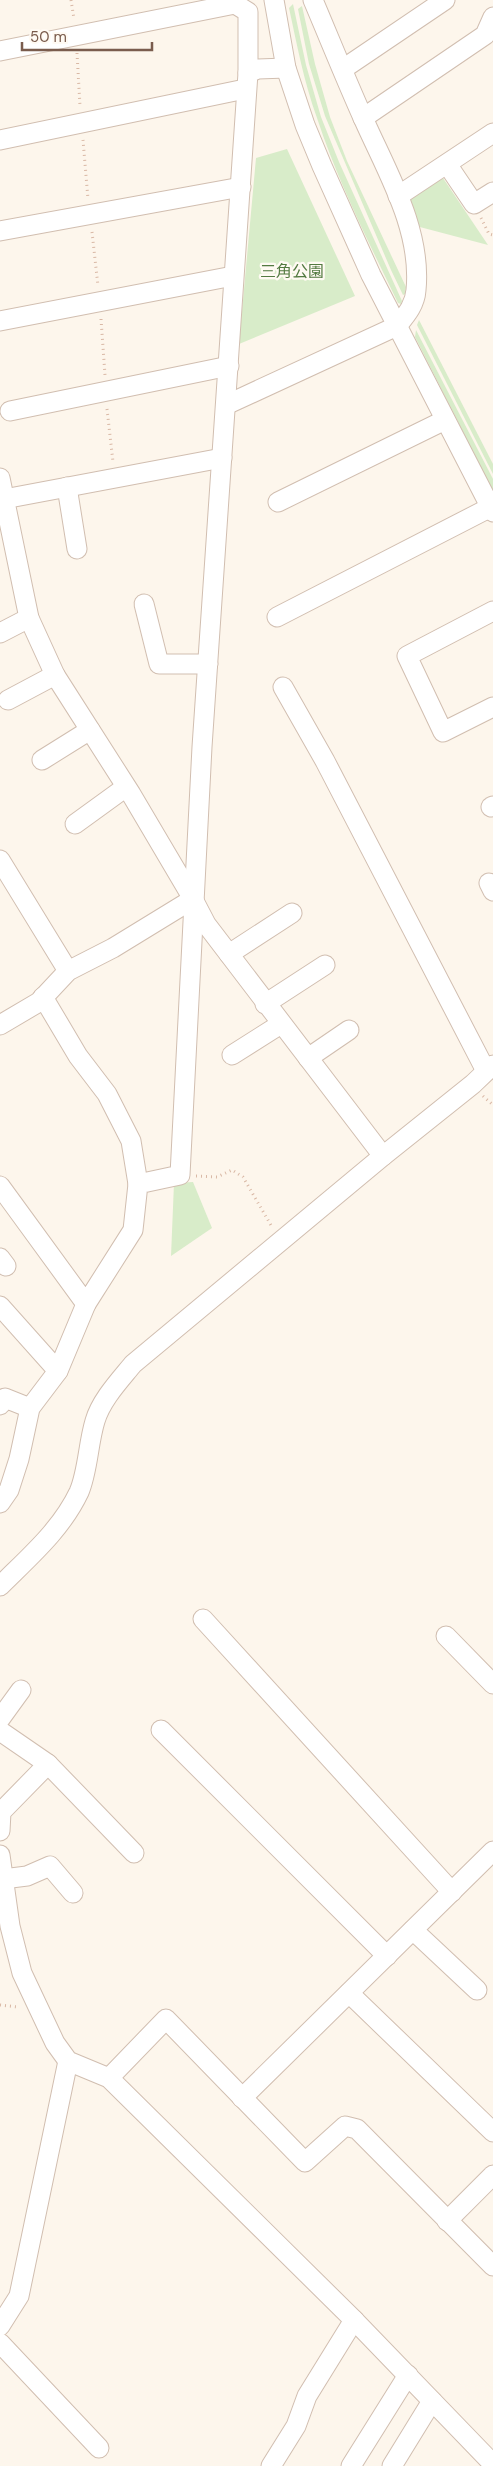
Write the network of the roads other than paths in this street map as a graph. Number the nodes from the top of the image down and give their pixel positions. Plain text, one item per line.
1 (274, 0) edge
2 (312, 0) edge
3 (445, 0) edge
4 (493, 17) edge
5 (0, 51) edge
6 (286, 68) junction
7 (343, 69) junction
8 (246, 81) junction
9 (363, 118) junction
10 (493, 134) edge
11 (0, 140) edge
12 (447, 164) junction
13 (241, 187) junction
14 (493, 192) edge
15 (398, 196) junction
16 (0, 231) edge
17 (233, 276) junction
18 (0, 321) edge
19 (397, 326) junction
20 (228, 366) junction
21 (226, 405) junction
22 (10, 411) dead end
23 (445, 420) junction
24 (222, 458) junction
25 (0, 478) edge
26 (67, 487) junction
27 (4, 499) junction
28 (278, 502) dead end
29 (492, 510) edge
30 (5, 527) edge
31 (77, 549) dead end
32 (144, 604) dead end
33 (493, 611) edge
34 (277, 617) dead end
35 (29, 618) junction
36 (0, 633) edge
37 (208, 664) junction
38 (55, 675) junction
39 (283, 687) dead end
40 (8, 700) dead end
41 (493, 707) edge
42 (90, 730) junction
43 (42, 760) dead end
44 (126, 787) junction
45 (75, 824) dead end
46 (0, 860) edge
47 (193, 899) junction
48 (292, 913) dead end
49 (229, 954) junction
50 (325, 965) dead end
51 (68, 971) junction
52 (43, 997) junction
53 (266, 1004) junction
54 (1, 1022) edge
55 (281, 1024) junction
56 (349, 1030) dead end
57 (232, 1055) dead end
58 (308, 1058) junction
59 (490, 1068) edge
60 (383, 1156) junction
61 (138, 1184) junction
62 (0, 1186) edge
63 (86, 1304) junction
64 (0, 1306) edge
65 (58, 1371) junction
66 (0, 1405) edge
67 (30, 1408) junction
68 (0, 1503) edge
69 (0, 1586) edge
70 (203, 1620) dead end
71 (446, 1636) dead end
72 (493, 1684) edge
73 (21, 1690) dead end
74 (0, 1719) edge
75 (161, 1730) dead end
76 (0, 1731) edge
77 (48, 1764) junction
78 (0, 1831) edge
79 (493, 1852) edge
80 (134, 1853) dead end
81 (0, 1855) edge
82 (3, 1879) junction
83 (452, 1892) junction
84 (73, 1893) dead end
85 (413, 1930) junction
86 (387, 1956) junction
87 (477, 1990) dead end
88 (349, 1993) junction
89 (68, 2061) junction
90 (109, 2078) junction
91 (242, 2098) junction
92 (491, 2127) edge
93 (493, 2175) edge
94 (448, 2221) junction
95 (493, 2266) edge
96 (354, 2320) junction
97 (0, 2326) edge
98 (0, 2343) edge
99 (408, 2375) junction
100 (432, 2401) junction
101 (100, 2448) dead end
102 (493, 2464) edge
103 (271, 2466) edge
104 (351, 2466) edge
105 (392, 2466) edge

1 - 6 street
2 - 7 street
3 - 7 street
4 - 9 street
5 - 8 street
6 - 8 street
6 - 19 street
7 - 9 street
8 - 11 street
8 - 13 street
9 - 15 street
10 - 12 street
12 - 14 street
12 - 15 street
13 - 16 street
13 - 17 street
15 - 19 street
17 - 18 street
17 - 20 street
19 - 21 street
19 - 23 street
20 - 21 street
20 - 22 street
21 - 24 street
23 - 28 street
23 - 29 street
24 - 26 street
24 - 37 street
25 - 27 street
26 - 27 street
26 - 31 street
27 - 30 street
29 - 34 street
30 - 35 street
32 - 37 street
33 - 41 street
35 - 36 street
35 - 38 street
37 - 47 street
38 - 40 street
38 - 42 street
39 - 59 street
42 - 43 street
42 - 44 street
44 - 45 street
44 - 47 street
46 - 51 street
47 - 49 street
47 - 51 street
47 - 61 street
48 - 49 street
49 - 53 street
50 - 53 street
51 - 52 street
52 - 54 street
52 - 61 street
53 - 55 street
55 - 57 street
55 - 58 street
56 - 58 street
58 - 60 street
59 - 60 street
60 - 69 street
61 - 63 street
62 - 63 street
63 - 65 street
64 - 65 street
65 - 67 street
66 - 67 street
67 - 68 street
70 - 83 street
71 - 72 street
73 - 74 street
75 - 86 street
76 - 77 street
77 - 78 street
77 - 80 street
79 - 83 street
81 - 82 street
82 - 84 street
82 - 89 street
83 - 85 street
85 - 86 street
85 - 87 street
86 - 88 street
88 - 91 street
88 - 92 street
89 - 90 street
89 - 97 street
90 - 91 street
90 - 96 street
91 - 94 street
93 - 94 street
94 - 95 street
96 - 99 street
96 - 103 street
98 - 101 street
99 - 100 street
99 - 104 street
100 - 102 street
100 - 105 street

